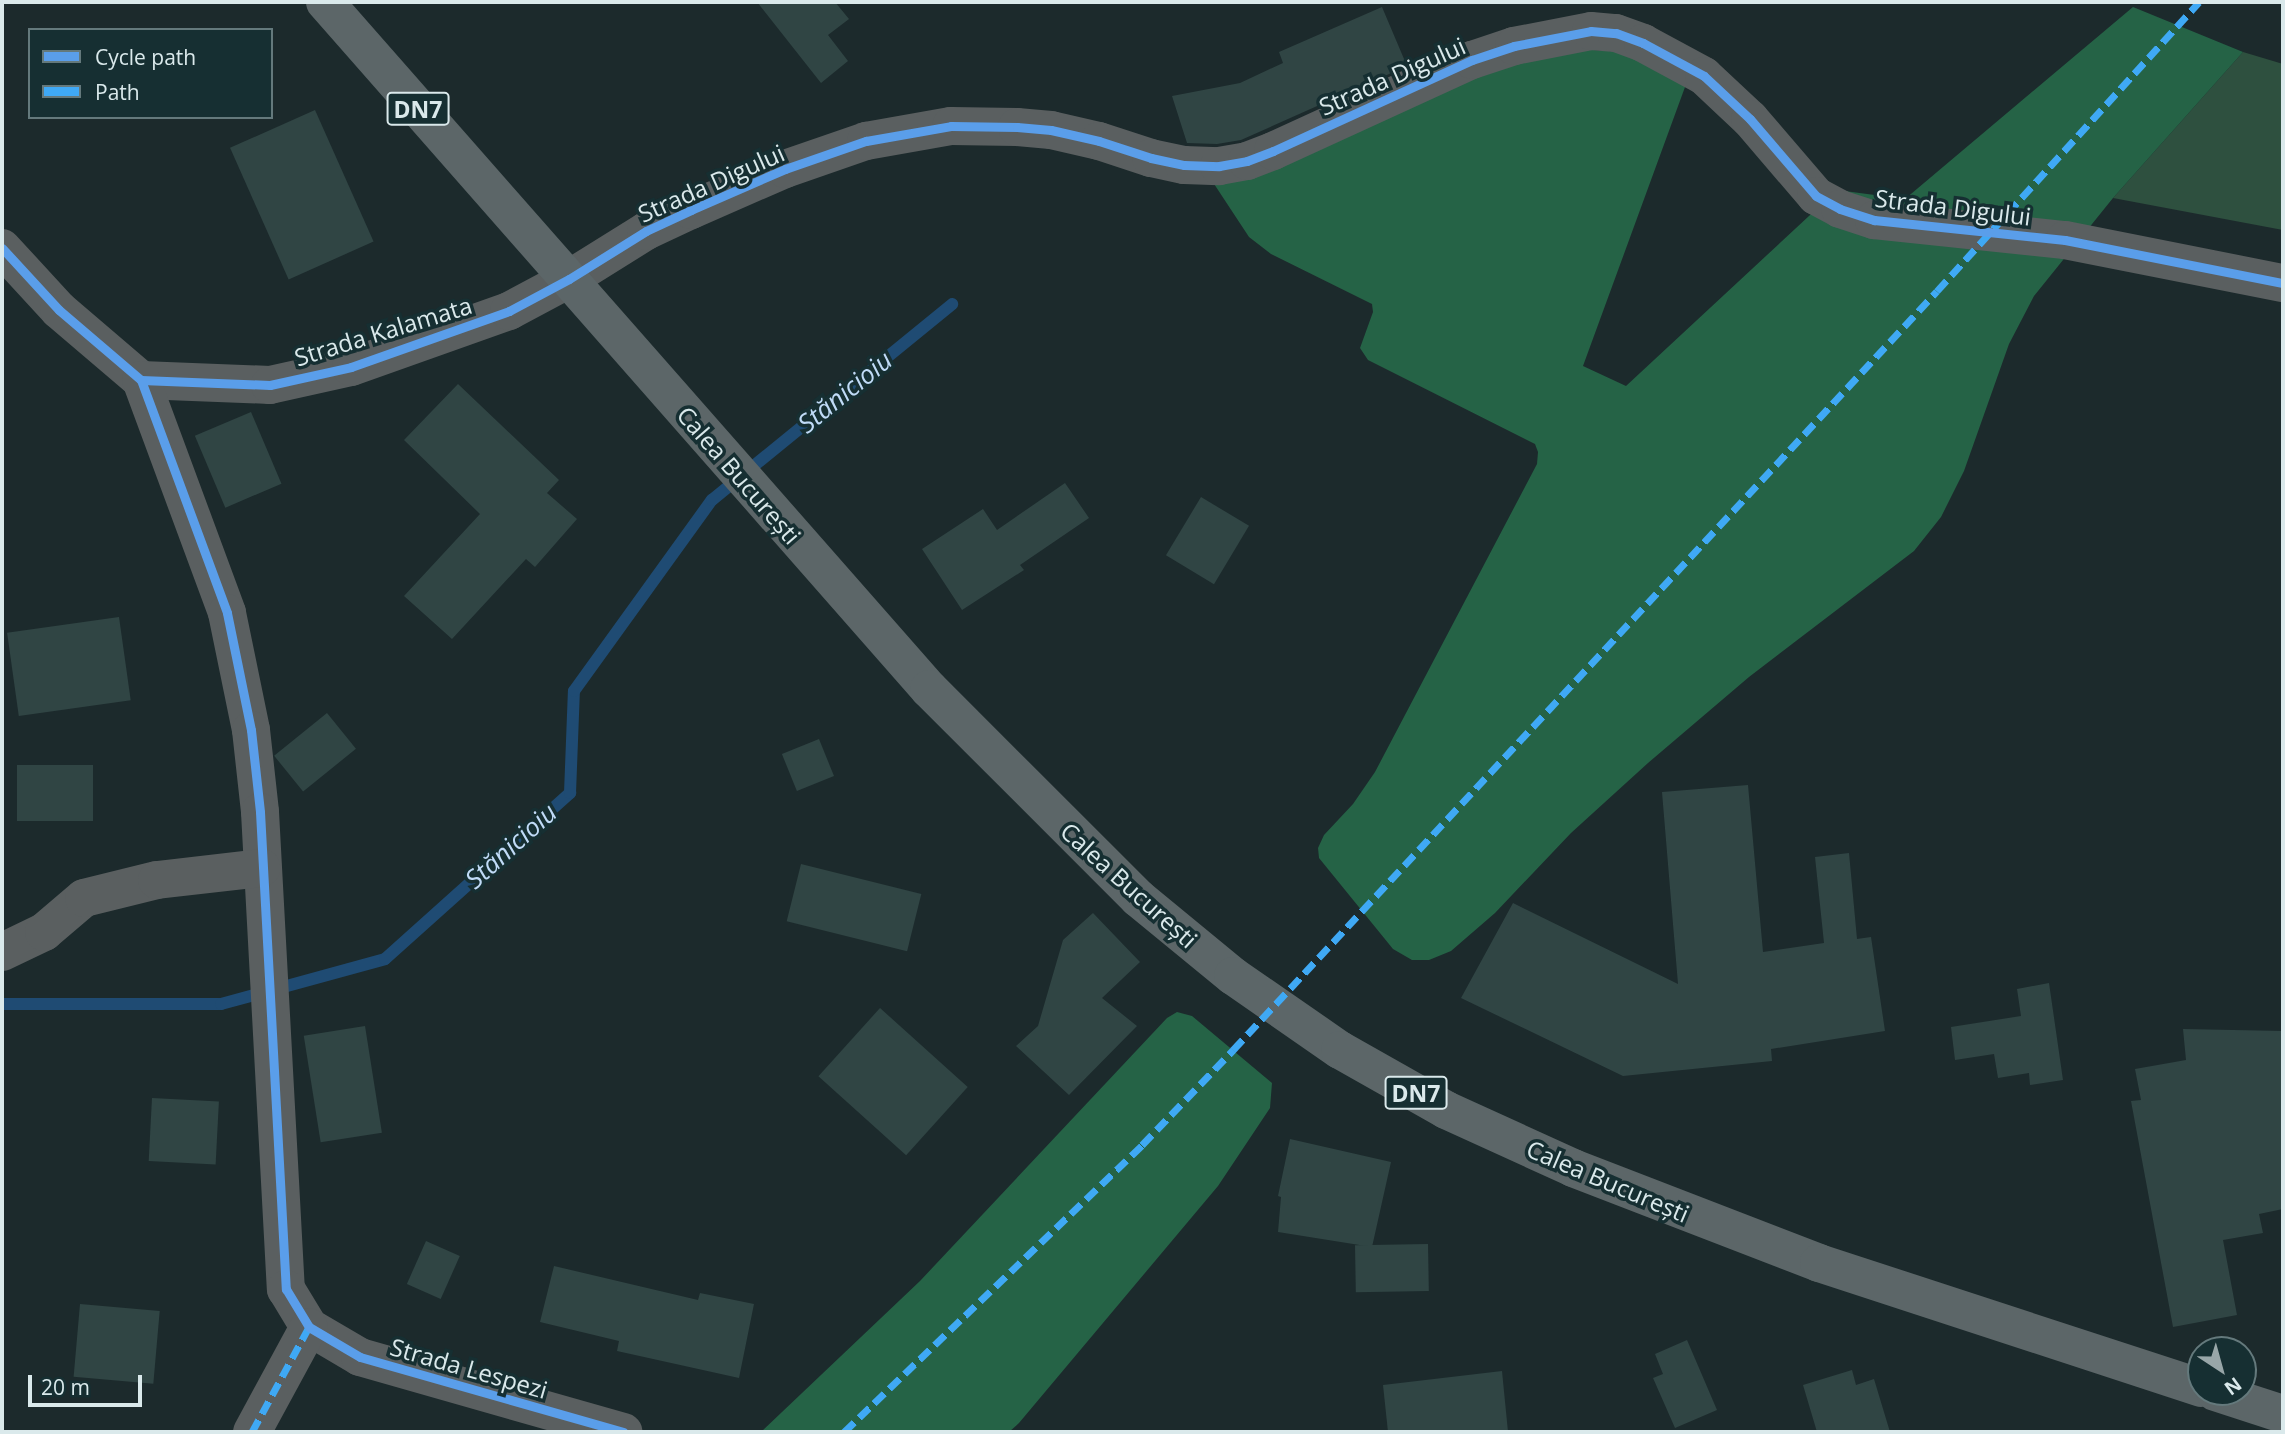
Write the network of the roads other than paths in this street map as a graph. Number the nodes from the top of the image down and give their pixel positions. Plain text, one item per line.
1 (325, 2) edge
2 (2, 248) edge
3 (569, 279) junction
4 (2283, 284) edge
5 (141, 380) junction
6 (261, 868) junction
7 (2, 952) edge
8 (309, 1327) junction
9 (2187, 1383) edge
10 (2257, 1406) edge
11 (2283, 1414) edge
12 (252, 1432) edge
13 (624, 1432) edge

1 - 3 highway, Calea București / DN7
2 - 5 street
3 - 4 street, Strada Digului
3 - 5 street, Strada Kalamata
3 - 9 highway, Calea București / DN7
5 - 6 street
6 - 7 street
6 - 8 street
8 - 12 street
8 - 13 street, Strada Lespezi
10 - 11 highway

